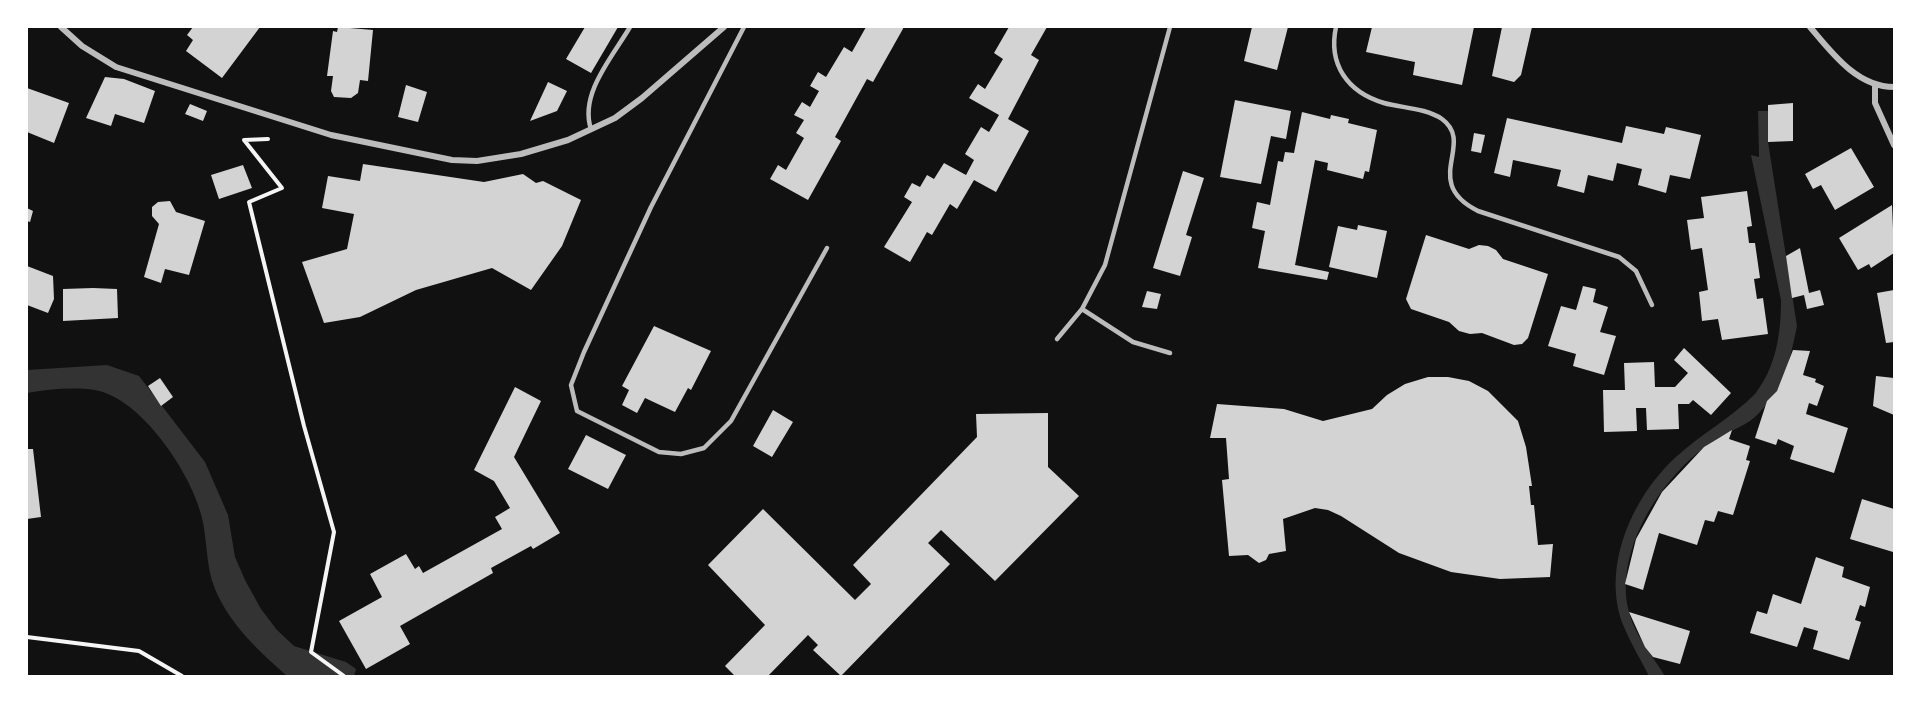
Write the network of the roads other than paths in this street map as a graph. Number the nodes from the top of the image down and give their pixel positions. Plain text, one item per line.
1 (61, 27) edge
2 (630, 27) edge
3 (724, 27) edge
4 (744, 27) edge
5 (1170, 27) edge
6 (1336, 27) edge
7 (1810, 27) edge
8 (1875, 85) junction
9 (1894, 87) edge
10 (591, 129) junction
11 (1894, 145) edge
12 (826, 248) dead end
13 (1652, 305) dead end
14 (1082, 309) junction
15 (1057, 339) dead end
16 (1170, 352) dead end

1 - 10 street
2 - 10 lane
3 - 10 street
4 - 12 lane
5 - 14 lane
6 - 13 lane
7 - 8 street
8 - 9 street
8 - 11 street
14 - 15 lane
14 - 16 lane

